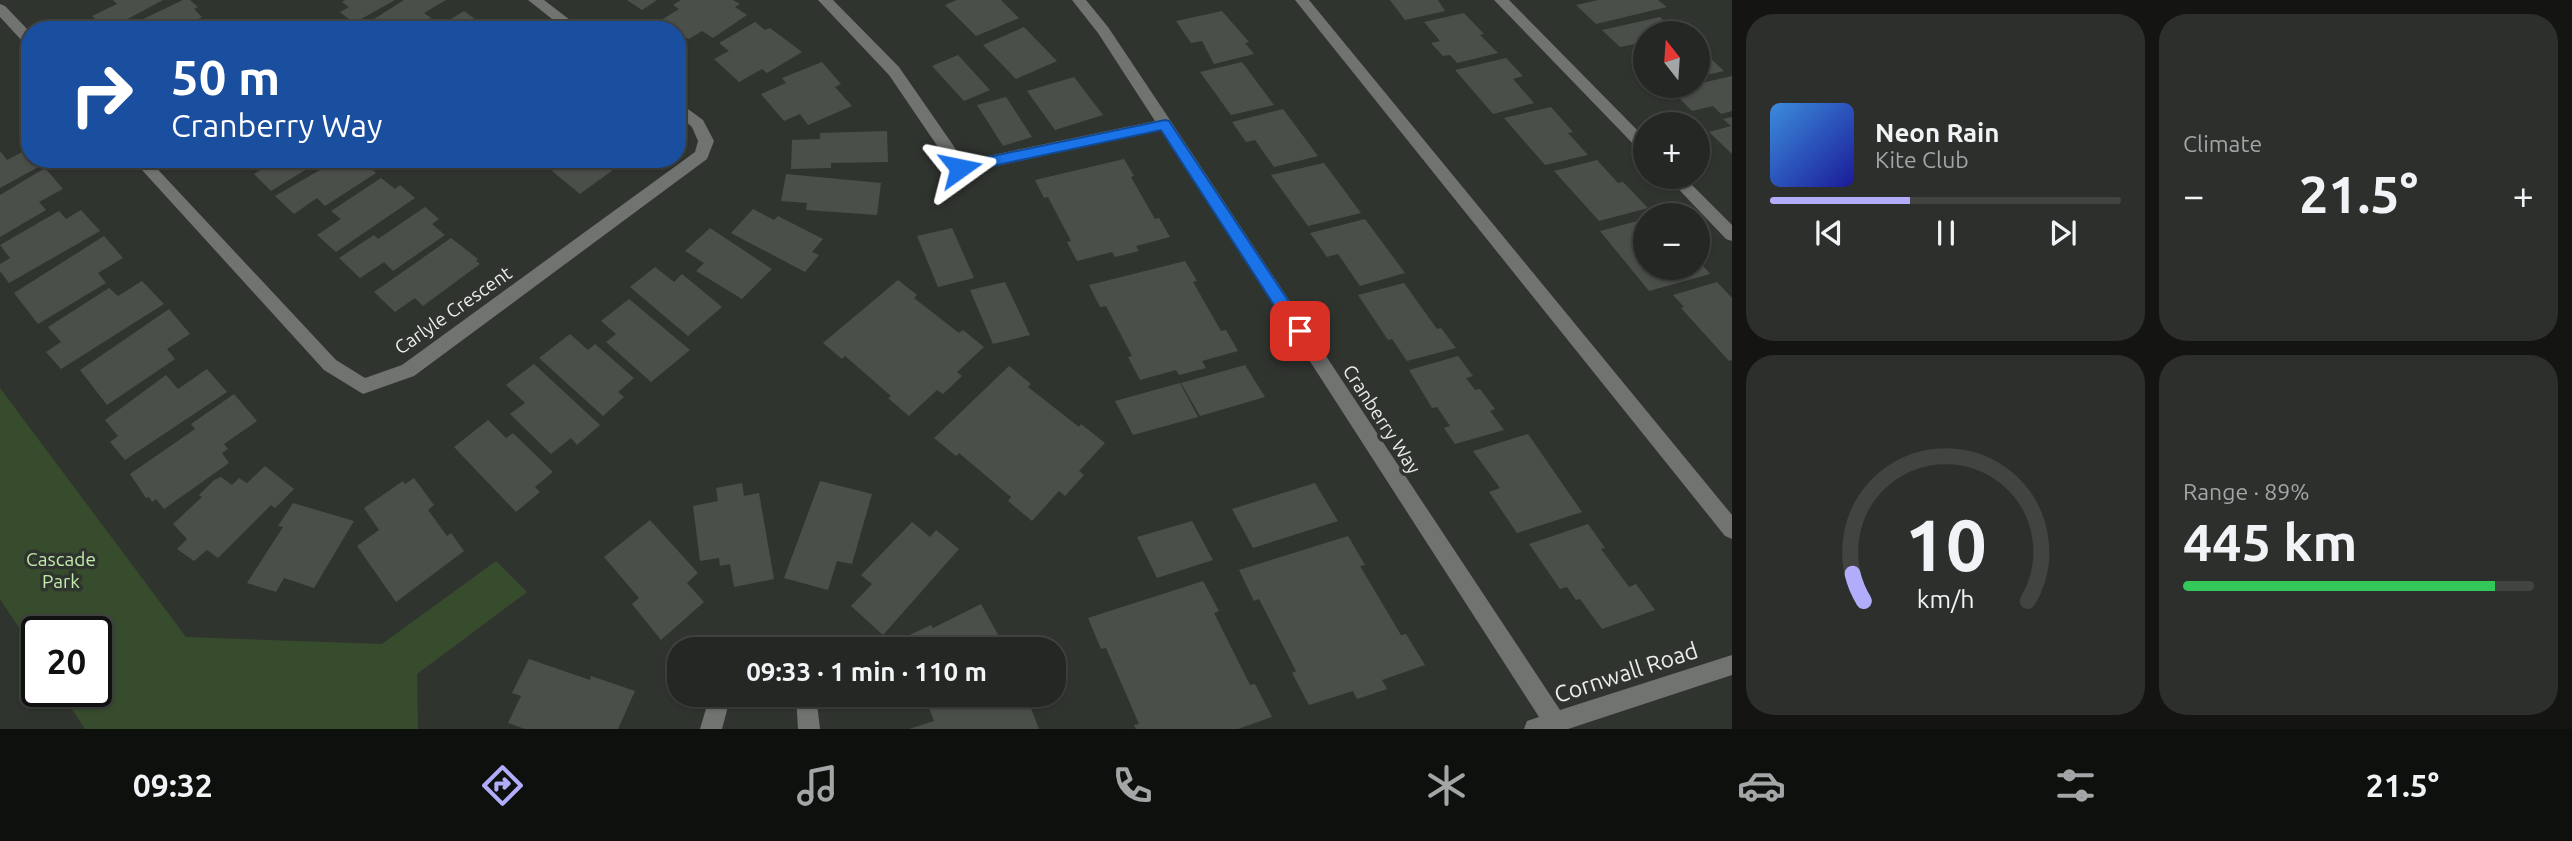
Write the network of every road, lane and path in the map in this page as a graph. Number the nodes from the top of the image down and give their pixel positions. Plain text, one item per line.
1 (534, 0) edge
2 (825, 0) edge
3 (1079, 0) edge
4 (1302, 0) edge
5 (1501, 0) edge
6 (0, 9) edge
7 (563, 21) edge
8 (21, 31) edge
9 (686, 114) edge
10 (1165, 124) junction
11 (1633, 135) edge
12 (686, 167) edge
13 (147, 168) edge
14 (684, 168) edge
15 (1687, 189) edge
16 (1732, 235) edge
17 (1732, 530) edge
18 (1732, 665) edge
19 (717, 707) edge
20 (807, 707) edge
21 (1545, 725) edge
22 (711, 729) edge
23 (809, 729) edge

1 - 7 street
2 - 10 street
3 - 10 street, Cranberry Way
4 - 17 street
5 - 11 street
6 - 8 street
9 - 12 street, Carlyle Crescent
10 - 21 street, Cranberry Way
13 - 14 street, Carlyle Crescent
15 - 16 street
18 - 21 street, Cornwall Road
19 - 22 street
20 - 23 street

